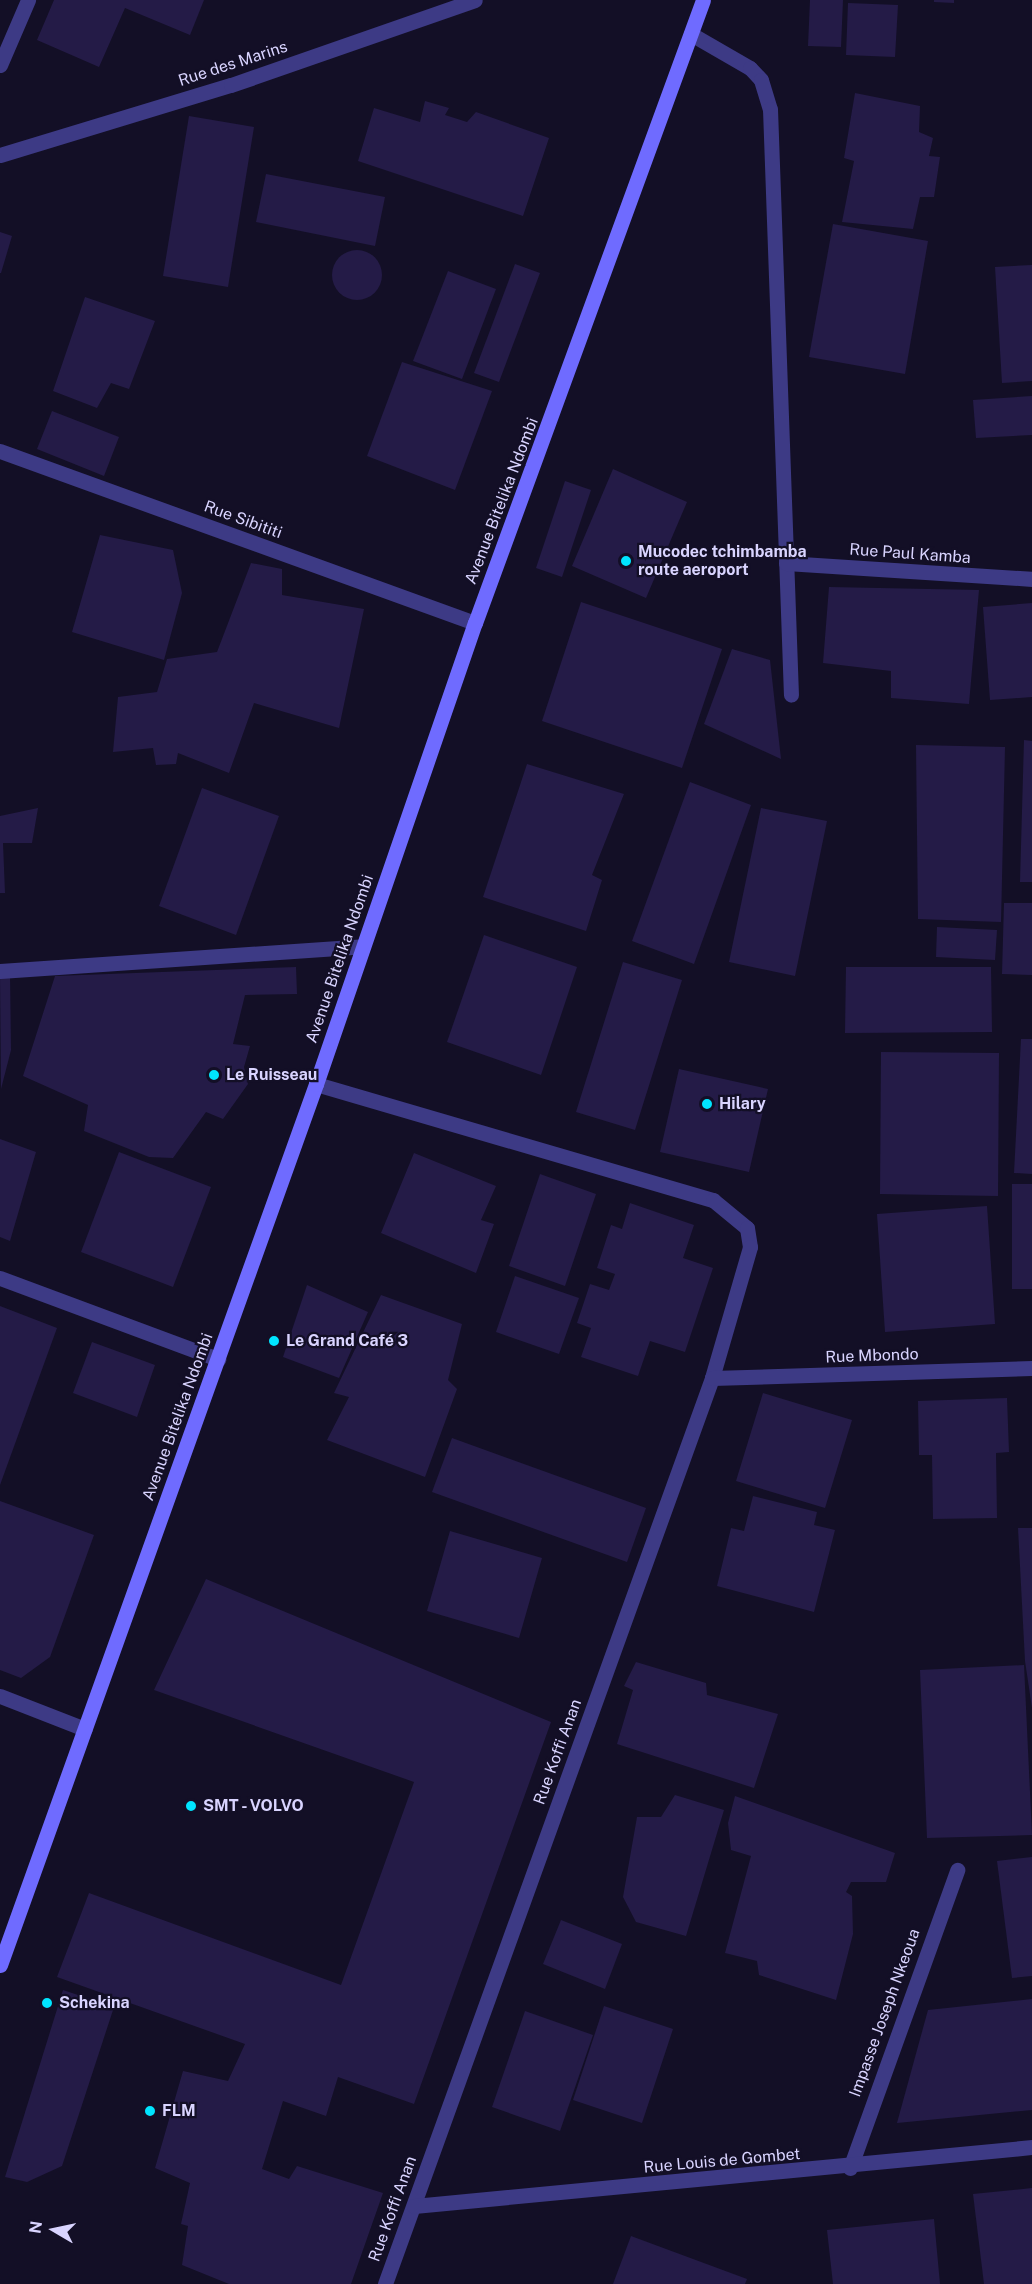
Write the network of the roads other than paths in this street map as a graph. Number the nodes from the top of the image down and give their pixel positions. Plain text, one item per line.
1 (28, 0) edge
2 (475, 0) edge
3 (703, 0) edge
4 (691, 34) junction
5 (0, 65) edge
6 (0, 155) edge
7 (0, 451) edge
8 (786, 562) junction
9 (1032, 579) edge
10 (474, 623) junction
11 (791, 695) dead end
12 (363, 945) junction
13 (0, 971) edge
14 (316, 1084) junction
15 (0, 1278) edge
16 (218, 1359) junction
17 (1032, 1368) edge
18 (712, 1378) junction
19 (0, 1696) edge
20 (85, 1729) junction
21 (957, 1870) dead end
22 (0, 1965) edge
23 (1032, 2147) edge
24 (849, 2168) junction
25 (414, 2206) junction
26 (385, 2284) edge

1 - 5 street
2 - 6 street, Rue des Marins
3 - 4 street, Avenue Bitelika Ndombi
4 - 8 street
4 - 10 street, Avenue Bitelika Ndombi
7 - 10 street, Rue Sibititi
8 - 9 street, Rue Paul Kamba
8 - 11 street
10 - 12 street, Avenue Bitelika Ndombi
12 - 13 street
12 - 14 street, Avenue Bitelika Ndombi
14 - 16 street, Avenue Bitelika Ndombi
14 - 18 street, Rue Koffi Anan
15 - 16 street
16 - 20 street, Avenue Bitelika Ndombi
17 - 18 street, Rue Mbondo
18 - 25 street, Rue Koffi Anan
19 - 20 street
20 - 22 street, Avenue Bitelika Ndombi
21 - 24 street, Impasse Joseph Nkeoua
23 - 24 street, Rue Louis de Gombet
24 - 25 street, Rue Louis de Gombet
25 - 26 street, Rue Koffi Anan

